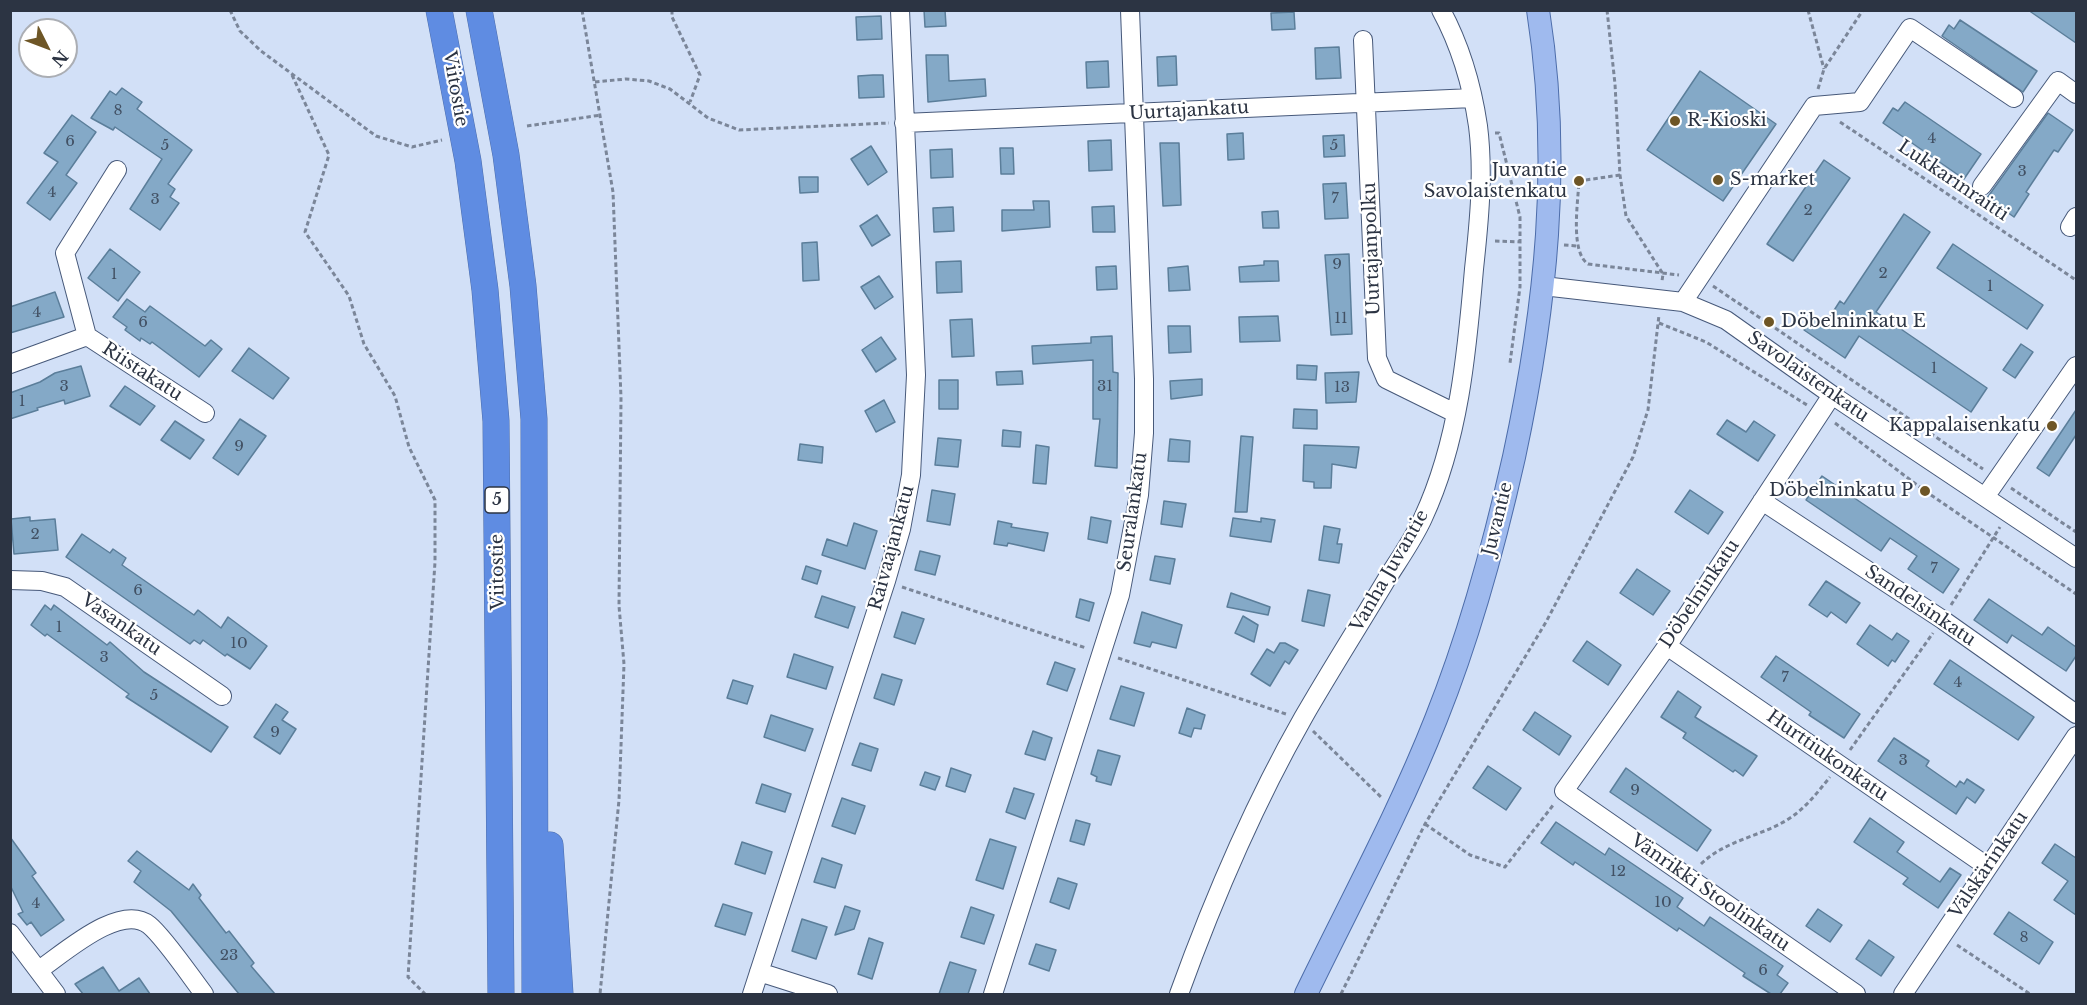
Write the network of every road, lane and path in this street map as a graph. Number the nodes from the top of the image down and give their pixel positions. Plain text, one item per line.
1 (230, 10) edge
2 (439, 10) edge
3 (478, 10) edge
4 (582, 10) edge
5 (672, 10) edge
6 (900, 10) edge
7 (1130, 10) edge
8 (1441, 10) edge
9 (1538, 10) edge
10 (1607, 10) edge
11 (1808, 10) edge
12 (1863, 10) edge
13 (1363, 40) dead end
14 (1824, 69) junction
15 (292, 75) junction
16 (595, 82) junction
17 (2076, 94) edge
18 (1473, 98) junction
19 (2014, 98) dead end
20 (689, 102) junction
21 (1366, 103) junction
22 (1814, 106) junction
23 (1134, 114) junction
24 (601, 115) junction
25 (904, 123) junction
26 (527, 126) dead end
27 (1479, 130) junction
28 (442, 140) dead end
29 (117, 170) dead end
30 (1620, 175) junction
31 (1982, 186) dead end
32 (1504, 242) dead end
33 (1521, 242) junction
34 (1577, 246) dead end
35 (2076, 280) edge
36 (1543, 286) junction
37 (1660, 299) junction
38 (1683, 302) junction
39 (1659, 323) junction
40 (87, 336) junction
41 (10, 364) edge
42 (1510, 364) dead end
43 (2076, 366) edge
44 (1832, 395) junction
45 (205, 413) dead end
46 (1821, 413) junction
47 (1455, 414) junction
48 (1985, 497) junction
49 (1762, 501) junction
50 (1993, 537) junction
51 (2076, 558) edge
52 (10, 580) edge
53 (2076, 594) edge
54 (1943, 620) junction
55 (534, 646) junction
56 (1667, 646) junction
57 (222, 696) dead end
58 (2076, 714) edge
59 (1302, 720) junction
60 (2076, 736) edge
61 (1839, 765) junction
62 (1564, 791) junction
63 (1395, 809) junction
64 (1425, 824) junction
65 (1988, 867) junction
66 (1688, 877) junction
67 (10, 933) edge
68 (1942, 935) junction
69 (39, 970) junction
70 (759, 972) junction
71 (56, 994) edge
72 (204, 994) edge
73 (425, 994) edge
74 (501, 994) edge
75 (535, 994) edge
76 (560, 994) edge
77 (600, 994) edge
78 (752, 994) edge
79 (828, 994) edge
80 (993, 994) edge
81 (1179, 994) edge
82 (1306, 994) edge
83 (1341, 994) edge
84 (1856, 994) edge
85 (1903, 994) edge
86 (2030, 994) edge

1 - 15 path
2 - 74 highway, Viitostie / 5
3 - 55 highway, Viitostie / 5
4 - 16 path
5 - 20 path
6 - 25 street, Raivaajankatu
7 - 23 street, Seuralankatu
8 - 18 street, Vanha Juvantie
9 - 36 main road, Juvantie
10 - 30 path
11 - 14 path
12 - 14 path
13 - 21 street, Uurtajanpolku
14 - 22 path
15 - 28 path
15 - 73 path
16 - 20 path
16 - 24 path
17 - 31 street
18 - 21 street, Uurtajankatu
18 - 27 street, Vanha Juvantie
19 - 22 street
20 - 25 path
21 - 23 street, Uurtajankatu
21 - 47 street, Uurtajanpolku
22 - 35 path, Lukkarinraitti
22 - 38 street
23 - 25 street, Uurtajankatu
23 - 80 street, Seuralankatu
24 - 26 path
24 - 77 path
25 - 70 street, Raivaajankatu
27 - 33 path
27 - 47 street, Vanha Juvantie
29 - 40 street
30 - 34 path
30 - 37 path
32 - 33 path
33 - 42 path
36 - 37 street, Savolaistenkatu
36 - 63 main road, Juvantie
37 - 38 street, Savolaistenkatu
37 - 39 path
38 - 44 street, Savolaistenkatu
39 - 46 path
39 - 64 path
40 - 41 street, Riistakatu
40 - 45 street, Riistakatu
43 - 48 street
44 - 46 street, Döbelninkatu
44 - 48 street, Savolaistenkatu
46 - 49 street, Döbelninkatu
46 - 50 path
47 - 59 street, Vanha Juvantie
48 - 51 street, Savolaistenkatu
49 - 54 street, Sandelsinkatu
49 - 56 street, Döbelninkatu
50 - 53 path
50 - 54 path
52 - 57 street, Vasankatu
54 - 58 street, Sandelsinkatu
54 - 61 path
55 - 75 highway, Viitostie / 5
55 - 76 highway
56 - 61 street, Hurttiukonkatu
56 - 62 street, Döbelninkatu
59 - 63 path
59 - 81 street, Vanha Juvantie
60 - 65 street, Välskärinkatu
61 - 65 street, Hurttiukonkatu
61 - 66 path
62 - 64 path
62 - 66 street, Vänrikki Stoolinkatu
63 - 82 main road, Juvantie
64 - 83 path
65 - 68 street, Välskärinkatu
66 - 84 street, Vänrikki Stoolinkatu
67 - 69 street
68 - 85 street, Välskärinkatu
68 - 86 path
69 - 71 street
69 - 72 street
70 - 78 street, Raivaajankatu
70 - 79 street

